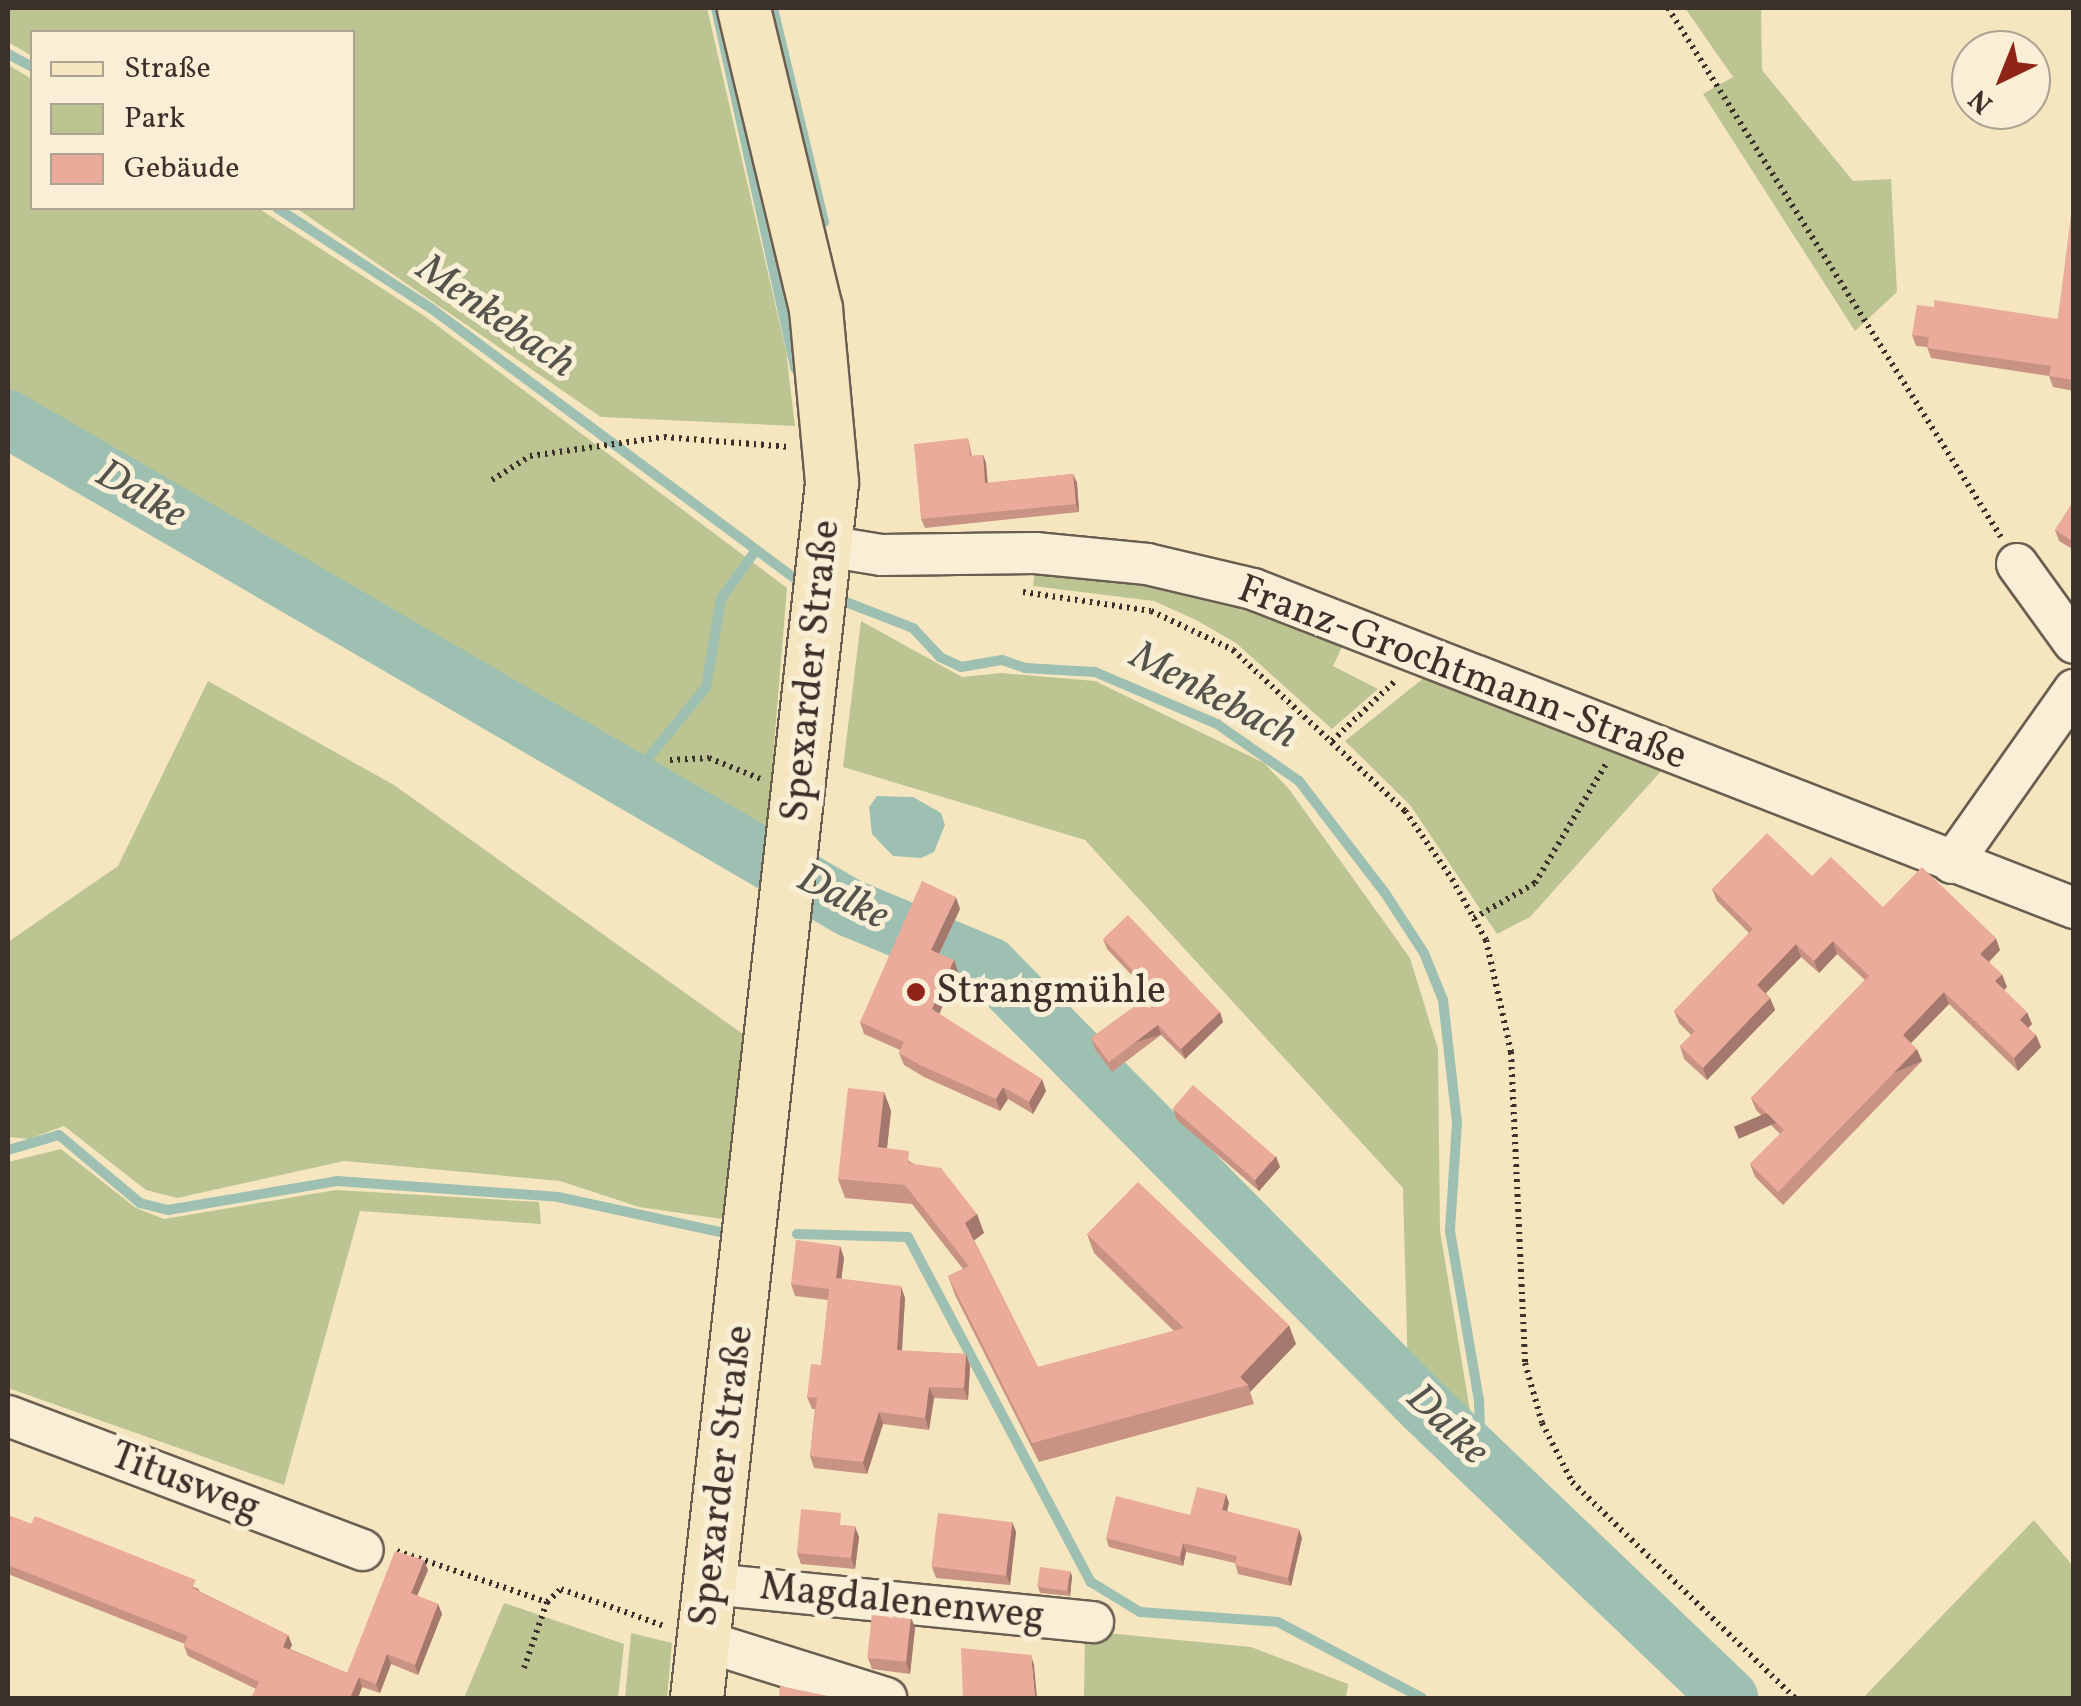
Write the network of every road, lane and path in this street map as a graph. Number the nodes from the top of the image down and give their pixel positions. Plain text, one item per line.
1 (744, 8) edge
2 (1668, 8) edge
3 (831, 450) junction
4 (492, 480) dead end
5 (826, 554) junction
6 (2018, 564) joint
7 (1020, 591) dead end
8 (2074, 643) edge
9 (1408, 650) junction
10 (2074, 690) edge
11 (1332, 741) junction
12 (1616, 750) dead end
13 (670, 760) dead end
14 (797, 813) junction
15 (1952, 863) junction
16 (2074, 908) edge
17 (1474, 918) junction
18 (8, 1416) edge
19 (363, 1550) joint
20 (711, 1584) junction
21 (547, 1602) junction
22 (1093, 1622) dead end
23 (704, 1641) junction
24 (524, 1668) dead end
25 (697, 1698) edge
26 (886, 1698) edge
27 (1796, 1698) edge

1 - 3 main road, Spexarder Straße
2 - 6 path
3 - 4 path
3 - 5 main road, Spexarder Straße
5 - 9 street, Franz-Grochtmann-Straße
5 - 14 main road, Spexarder Straße
6 - 8 street
7 - 11 path
9 - 11 path
9 - 15 street, Franz-Grochtmann-Straße
10 - 15 street
11 - 17 path
12 - 17 path
13 - 14 path
14 - 20 main road, Spexarder Straße
15 - 16 street, Franz-Grochtmann-Straße
17 - 27 path
18 - 19 street, Titusweg
19 - 21 path
20 - 22 street, Magdalenenweg
20 - 23 main road, Spexarder Straße
21 - 23 path
21 - 24 path
23 - 25 main road, Spexarder Straße
23 - 26 street

